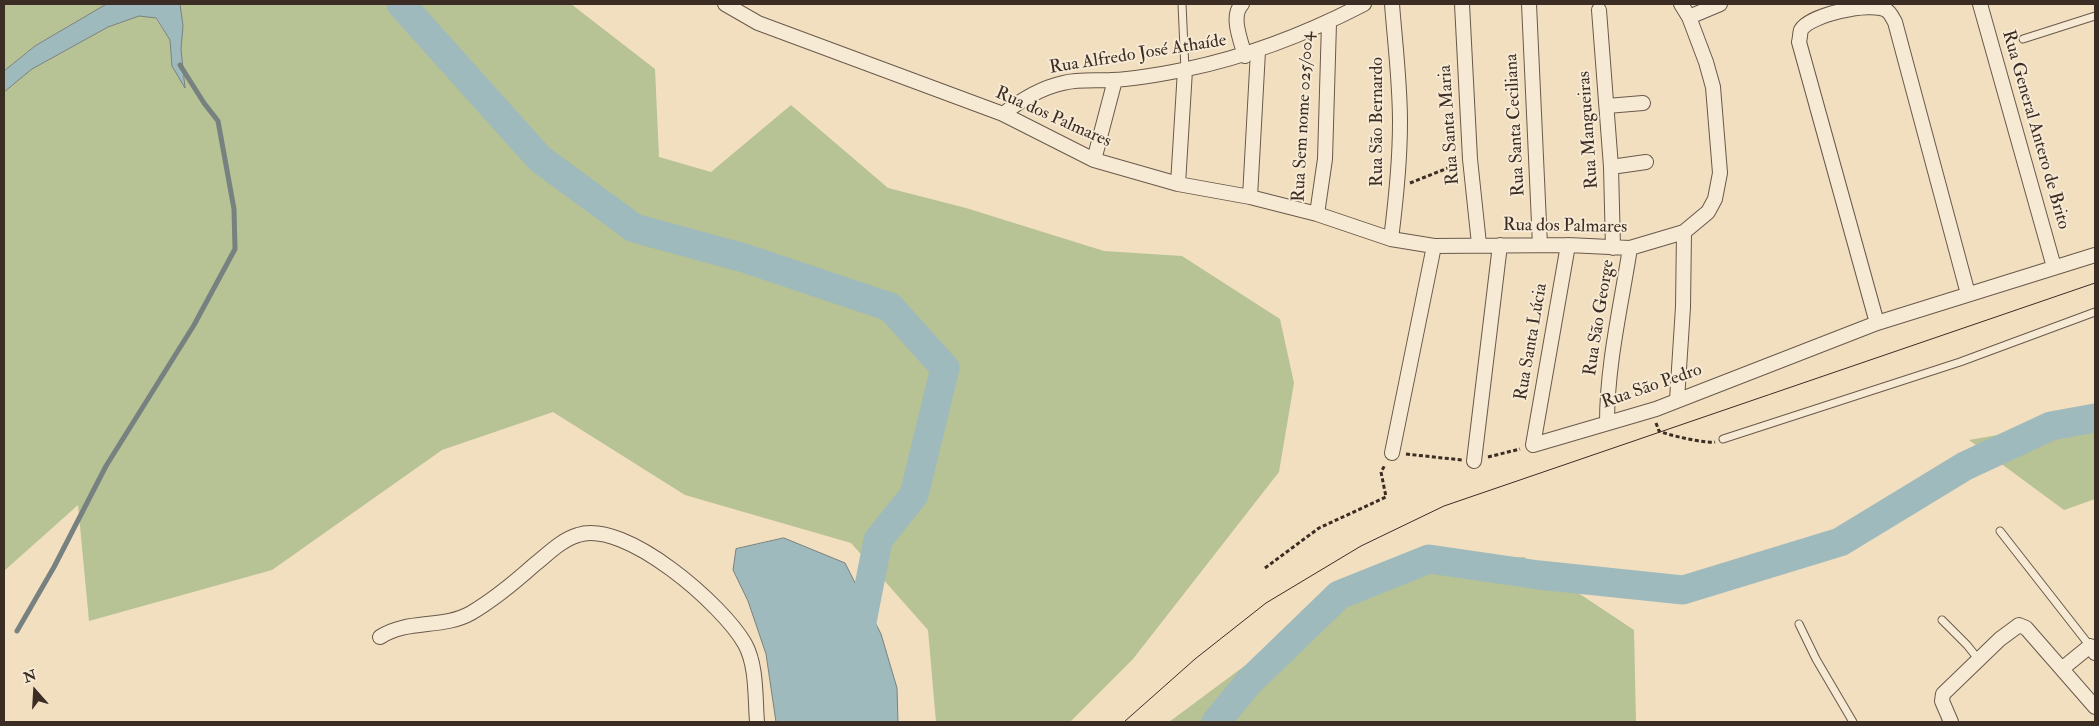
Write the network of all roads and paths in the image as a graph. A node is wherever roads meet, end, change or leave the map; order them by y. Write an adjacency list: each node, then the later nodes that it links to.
1 (726, 4): 24 (street, Rua dos Palmares)
2 (1182, 4): 20 (lane)
3 (1242, 4): 19 (street)
4 (1364, 4): 16 (street, Rua Alfredo José Athaíde)
5 (1392, 4): 30 (street, Rua São Bernardo)
6 (1462, 4): 25 (street, Rua Santa Maria)
7 (1529, 4): 37 (street, Rua Santa Ceciliana)
8 (1681, 4): 15 (street, Rua dos Palmares)
9 (1720, 4): 15 (street)
10 (1892, 4): 12 (street)
11 (1980, 4): 43 (street, Rua General Antero de Brito)
12 (1878, 7): 44 (street); 46 (street)
13 (1599, 10): 23 (street, Rua Mangueiras)
14 (2095, 16): 17 (lane)
15 (1689, 17): 33 (street, Rua dos Palmares)
16 (1329, 22): 18 (street, Rua Alfredo José Athaíde); 32 (street, Rua Sem nome 025/004)
17 (2023, 39)
18 (1258, 51): 19 (street, Rua Alfredo José Athaíde); 31 (street)
19 (1245, 56): 20 (street, Rua Alfredo José Athaíde)
20 (1186, 70): 21 (street, Rua Alfredo José Athaíde); 29 (street)
21 (1115, 80): 24 (street, Rua Alfredo José Athaíde); 26 (street)
22 (1643, 103): 23 (street)
23 (1607, 106): 28 (street, Rua Mangueiras)
24 (1003, 114): 26 (street, Rua dos Palmares)
25 (1470, 159): 30 (path); 35 (street, Rua Santa Maria)
26 (1094, 160): 29 (street, Rua dos Palmares)
27 (1646, 162): 28 (street)
28 (1611, 167): 40 (street, Rua Mangueiras)
29 (1178, 184): 31 (street, Rua dos Palmares)
30 (1398, 188): 34 (street, Rua São Bernardo)
31 (1250, 197): 32 (street, Rua dos Palmares)
32 (1317, 214): 34 (street, Rua dos Palmares)
33 (1684, 232): 41 (street, Rua dos Palmares); 47 (street)
34 (1391, 240): 39 (street, Rua dos Palmares)
35 (1478, 244): 36 (street, Rua dos Palmares); 39 (street, Rua dos Palmares)
36 (1500, 245): 37 (street, Rua dos Palmares); 53 (street)
37 (1540, 245): 38 (street, Rua dos Palmares)
38 (1568, 245): 40 (street, Rua dos Palmares); 51 (street, Rua Santa Lúcia)
39 (1434, 246): 52 (street)
40 (1613, 248): 41 (street, Rua dos Palmares)
41 (1630, 248): 49 (street, Rua São George)
42 (2095, 255): 43 (street, Rua São Pedro)
43 (2054, 267): 44 (street, Rua São Pedro)
44 (1968, 294): 46 (street, Rua São Pedro)
45 (2095, 312): 50 (lane)
46 (1877, 322): 47 (street, Rua São Pedro)
47 (1677, 400): 48 (street, Rua São Pedro)
48 (1656, 408): 49 (street, Rua São Pedro); 50 (path)
49 (1607, 423): 51 (street, Rua São Pedro)
50 (1722, 439)
51 (1533, 445): 53 (path)
52 (1392, 452): 53 (path); 55 (path)
53 (1474, 461)
54 (2000, 531): 59 (lane)
55 (1265, 568)
56 (1942, 620): 60 (lane)
57 (1799, 624): 64 (lane)
58 (380, 637): 63 (street)
59 (2092, 649): 61 (street)
60 (1979, 660): 61 (street); 65 (street)
61 (2063, 668): 62 (street)
62 (2094, 701)
63 (757, 722)
64 (1853, 722)
65 (1951, 722)

